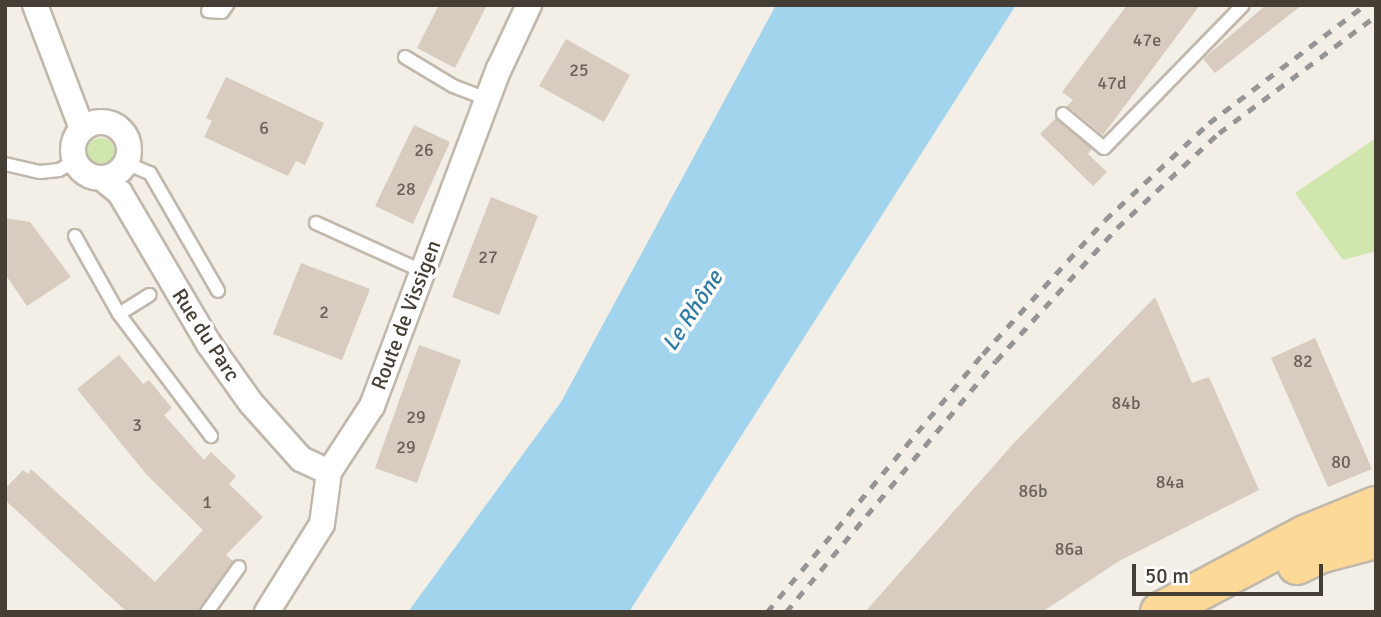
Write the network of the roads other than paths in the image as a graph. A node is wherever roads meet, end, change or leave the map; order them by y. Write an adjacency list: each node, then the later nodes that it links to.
1 (35, 5): 9 (street)
2 (227, 5): 5 (lane)
3 (529, 5): 7 (street, Route de Vissigen)
4 (1243, 5): 8 (lane)
5 (208, 10)
6 (405, 57): 7 (lane)
7 (487, 99): 16 (street, Route de Vissigen)
8 (1063, 114)
9 (82, 129): 10 (street); 11 (street)
10 (75, 161): 12 (lane); 13 (street, Rue du Parc)
11 (126, 163): 13 (street); 17 (lane)
12 (5, 164)
13 (103, 179): 21 (street, Rue du Parc)
14 (316, 223): 16 (lane)
15 (75, 236): 19 (lane)
16 (422, 271): 21 (street, Route de Vissigen)
17 (218, 290)
18 (150, 295): 19 (lane)
19 (119, 314): 20 (lane)
20 (211, 436)
21 (329, 472): 26 (street, Route de Vissigen)
22 (1376, 506): 27 (main road)
23 (1376, 540): 28 (main road)
24 (239, 567): 25 (lane)
25 (207, 612)
26 (267, 612)
27 (1160, 612)
28 (1213, 612)

